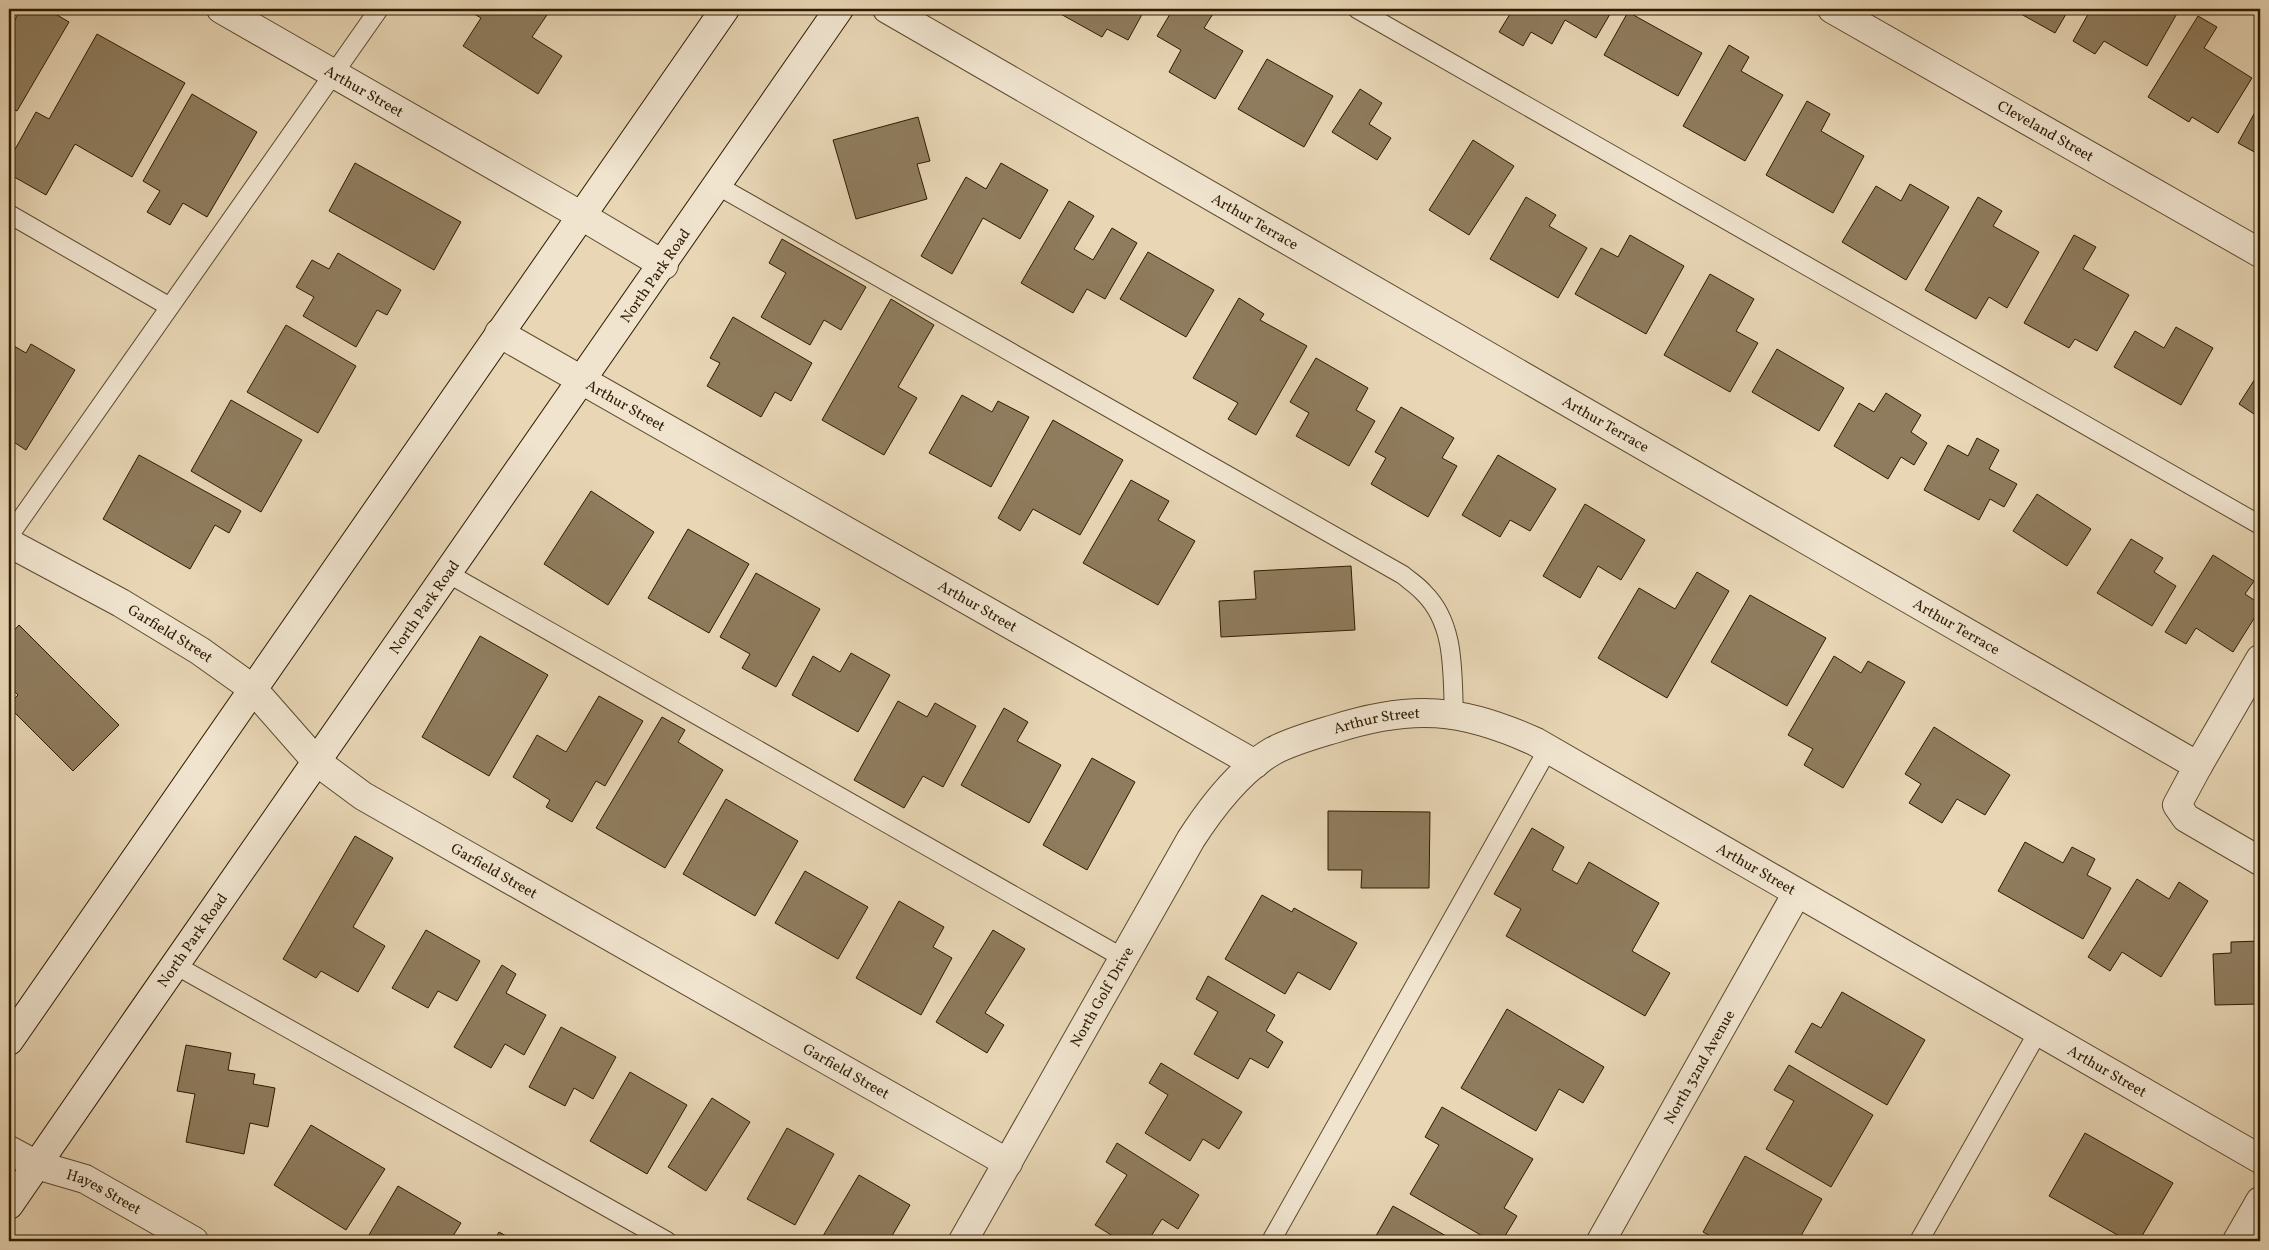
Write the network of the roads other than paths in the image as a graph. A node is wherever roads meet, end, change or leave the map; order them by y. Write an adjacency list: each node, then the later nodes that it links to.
1 (221, 9): 8 (street, Arthur Street)
2 (379, 9): 8 (lane)
3 (725, 9): 11 (street)
4 (839, 9): 9 (street, North Park Road)
5 (887, 9): 27 (street, Arthur Terrace)
6 (1357, 9): 17 (lane)
7 (1832, 9): 12 (street, Cleveland Street)
8 (334, 74): 11 (street, Arthur Street); 14 (lane)
9 (718, 186): 13 (street, North Park Road); 23 (lane)
10 (9, 214): 14 (lane)
11 (580, 214): 13 (street, Arthur Street); 15 (street)
12 (2260, 253)
13 (664, 264): 16 (street, North Park Road)
14 (170, 307): 18 (lane)
15 (499, 333): 16 (street, Arthur Street); 22 (street)
16 (584, 380): 20 (street, North Park Road); 26 (street, Arthur Street)
17 (2260, 525)
18 (9, 536)
19 (9, 543): 22 (street, Garfield Street)
20 (447, 573): 25 (street, North Park Road); 30 (lane)
21 (2260, 659): 27 (street)
22 (252, 688): 25 (street, Garfield Street); 33 (street)
23 (1454, 714): 24 (street, Arthur Street); 26 (street, Arthur Street)
24 (1548, 749): 29 (street, Arthur Street); 43 (lane)
25 (317, 762): 31 (street, North Park Road); 36 (street, Garfield Street)
26 (1255, 764): 30 (street, North Golf Drive)
27 (2198, 766): 28 (street)
28 (2260, 861)
29 (1796, 893): 32 (street, Arthur Street); 44 (street, North 32nd Avenue)
30 (1125, 959): 36 (street, North Golf Drive)
31 (176, 965): 37 (street, North Park Road); 41 (lane)
32 (2038, 1032): 35 (street, Arthur Street); 45 (lane)
33 (9, 1041)
34 (9, 1150): 37 (street, Hayes Street)
35 (2260, 1159)
36 (1008, 1163): 42 (street, North Golf Drive)
37 (37, 1165): 39 (street, North Park Road); 40 (street, Hayes Street)
38 (2260, 1201): 46 (street)
39 (9, 1205)
40 (194, 1241)
41 (667, 1241)
42 (963, 1241)
43 (1271, 1241)
44 (1601, 1241)
45 (1919, 1241)
46 (2237, 1241)

